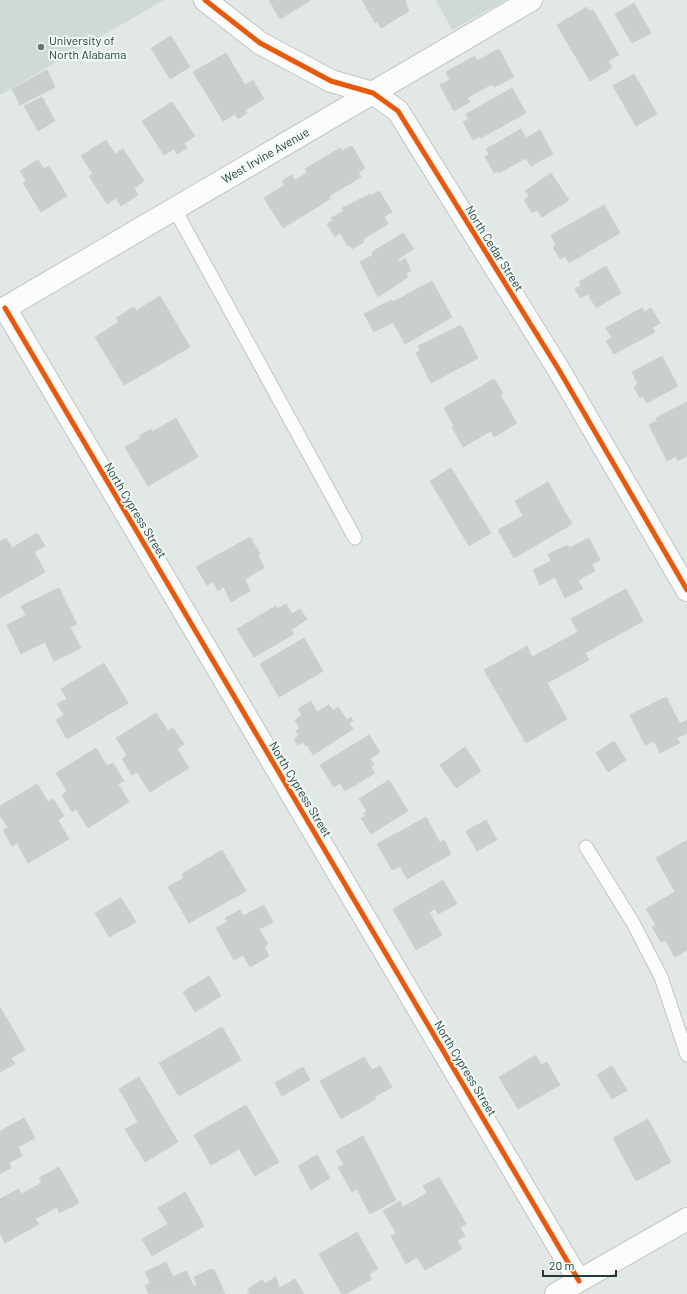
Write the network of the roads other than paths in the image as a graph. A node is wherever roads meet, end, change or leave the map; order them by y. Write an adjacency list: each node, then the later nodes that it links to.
1 (206, 0): 3 (street, North Cedar Street)
2 (531, 0): 3 (street, West Irvine Avenue)
3 (373, 93): 4 (street, West Irvine Avenue); 7 (street, North Cedar Street)
4 (174, 208): 5 (street, West Irvine Avenue); 6 (lane)
5 (3, 310): 11 (street, North Cypress Street)
6 (355, 538)
7 (687, 590)
8 (586, 847): 9 (lane)
9 (687, 1055)
10 (687, 1219): 11 (street)
11 (580, 1281): 12 (street)
12 (556, 1294)

